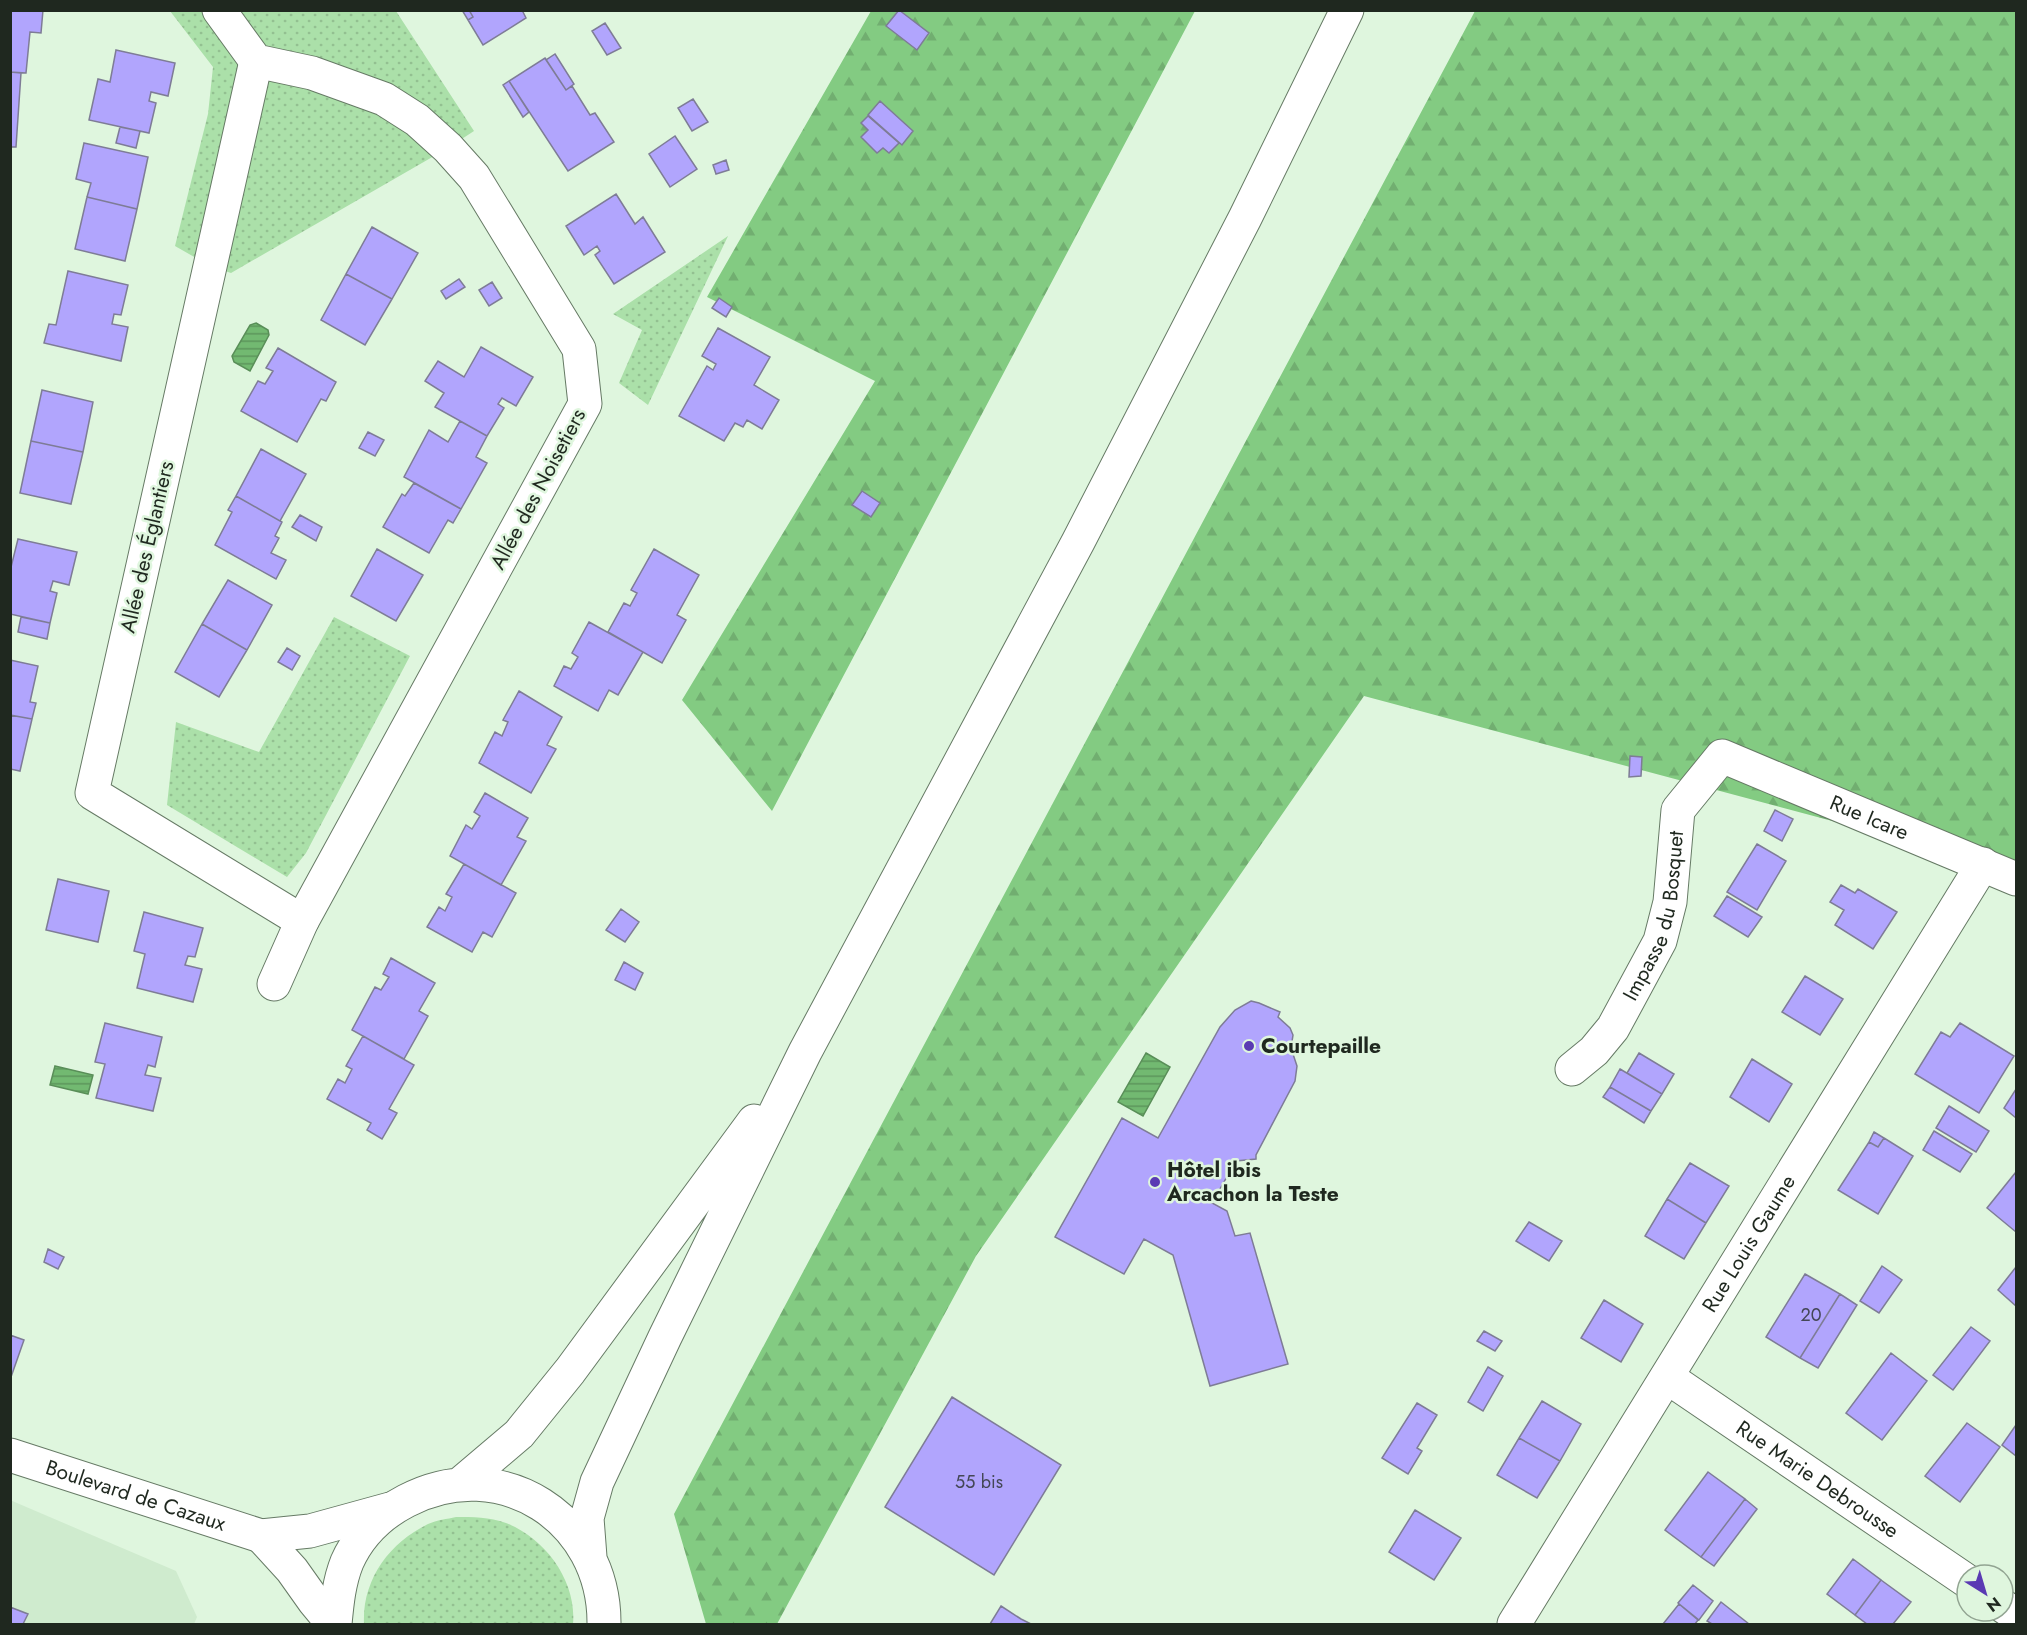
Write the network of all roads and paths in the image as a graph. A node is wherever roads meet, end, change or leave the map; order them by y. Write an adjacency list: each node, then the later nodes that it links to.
1 (219, 10): 3 (street)
2 (1347, 10): 9 (street)
3 (256, 61): 7 (street, Allée des Églantiers); 7 (street, Allée des Noisetiers)
4 (1722, 756): 5 (street, Rue Icare); 10 (street, Impasse du Bosquet)
5 (1983, 864): 6 (street, Rue Icare); 11 (street, Rue Louis Gaume)
6 (2016, 879)
7 (302, 921): 8 (street, Allée des Noisetiers)
8 (274, 984)
9 (805, 1052): 13 (street); 16 (street)
10 (1572, 1068)
11 (1667, 1377): 17 (street, Rue Marie Debrousse); 20 (street, Rue Louis Gaume)
12 (10, 1455): 15 (street, Boulevard de Cazaux)
13 (460, 1484): 14 (street); 16 (street)
14 (390, 1509): 15 (street, Boulevard de Cazaux); 18 (street)
15 (261, 1536): 18 (street, Boulevard de Cazaux)
16 (590, 1557): 19 (street)
17 (1955, 1573)
18 (334, 1624)
19 (605, 1624)
20 (1514, 1624)

